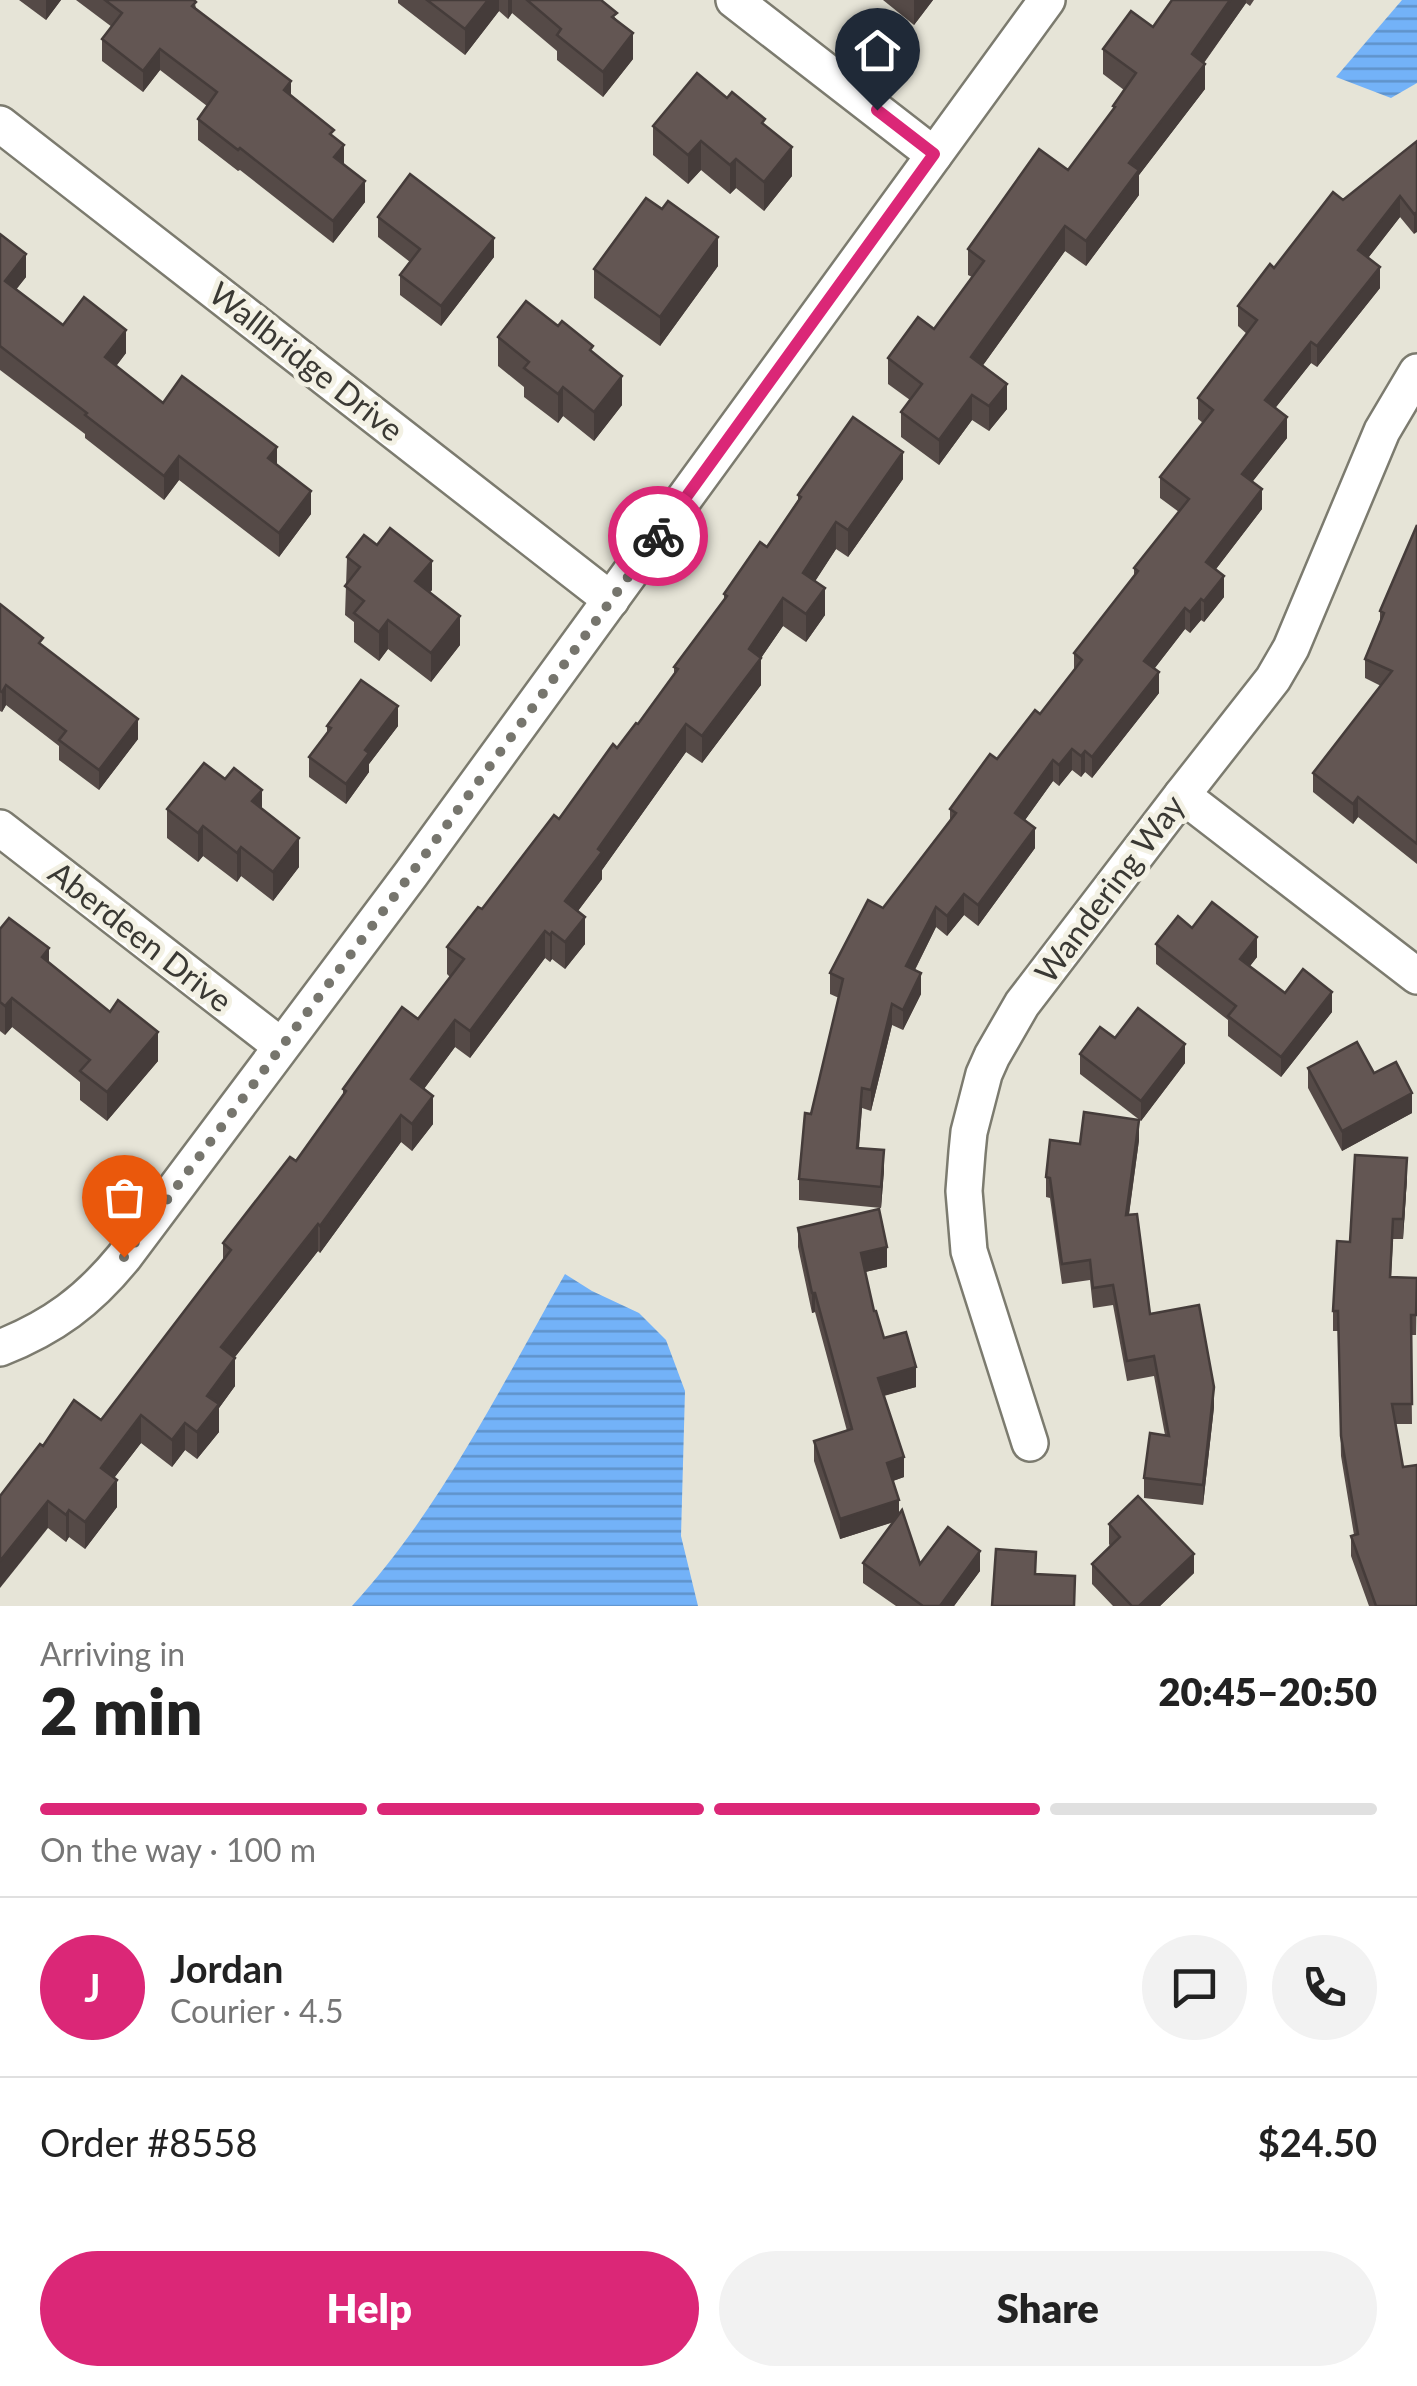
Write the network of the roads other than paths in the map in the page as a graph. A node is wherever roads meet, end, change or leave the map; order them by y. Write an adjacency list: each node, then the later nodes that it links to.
1 (734, 0): 4 (street)
2 (1047, 0): 4 (street)
3 (0, 124): 6 (street, Wallbridge Drive)
4 (934, 154): 6 (street)
5 (1417, 372): 7 (street, Wandering Way)
6 (612, 600): 10 (street)
7 (1182, 795): 9 (street); 12 (street, Wandering Way)
8 (0, 828): 10 (street, Aberdeen Drive)
9 (1417, 976)
10 (281, 1046): 11 (street)
11 (0, 1348)
12 (1030, 1443)

